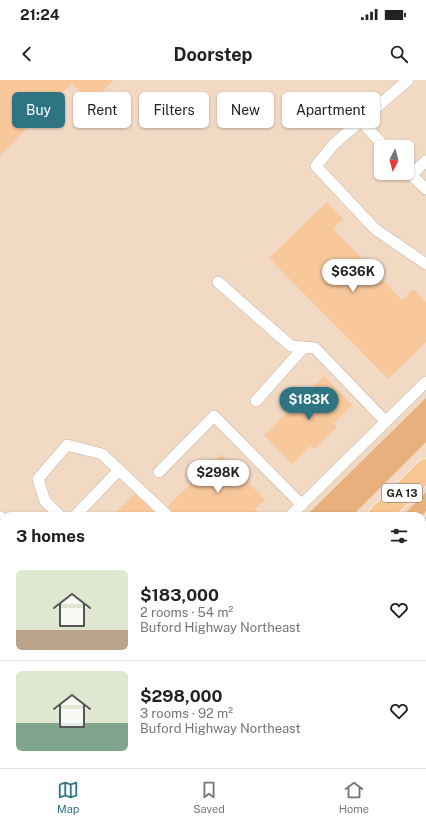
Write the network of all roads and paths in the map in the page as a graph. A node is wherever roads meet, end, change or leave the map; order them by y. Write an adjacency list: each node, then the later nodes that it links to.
1 (408, 80): 2 (lane)
2 (380, 104)
3 (353, 128): 10 (lane)
4 (367, 128): 5 (lane)
5 (379, 140)
6 (426, 161): 7 (lane)
7 (414, 169)
8 (414, 178): 9 (lane)
9 (426, 189)
10 (426, 264)
11 (218, 282): 12 (lane)
12 (304, 347): 14 (lane); 15 (lane)
13 (426, 382): 15 (lane)
14 (256, 401)
15 (386, 422): 19 (lane)
16 (119, 470): 20 (lane); 21 (lane); 22 (lane)
17 (426, 470): 24 (main road, GA 13)
18 (159, 472): 19 (lane)
19 (302, 505): 23 (lane)
20 (56, 512)
21 (79, 512)
22 (164, 512)
23 (294, 512)
24 (383, 512)

